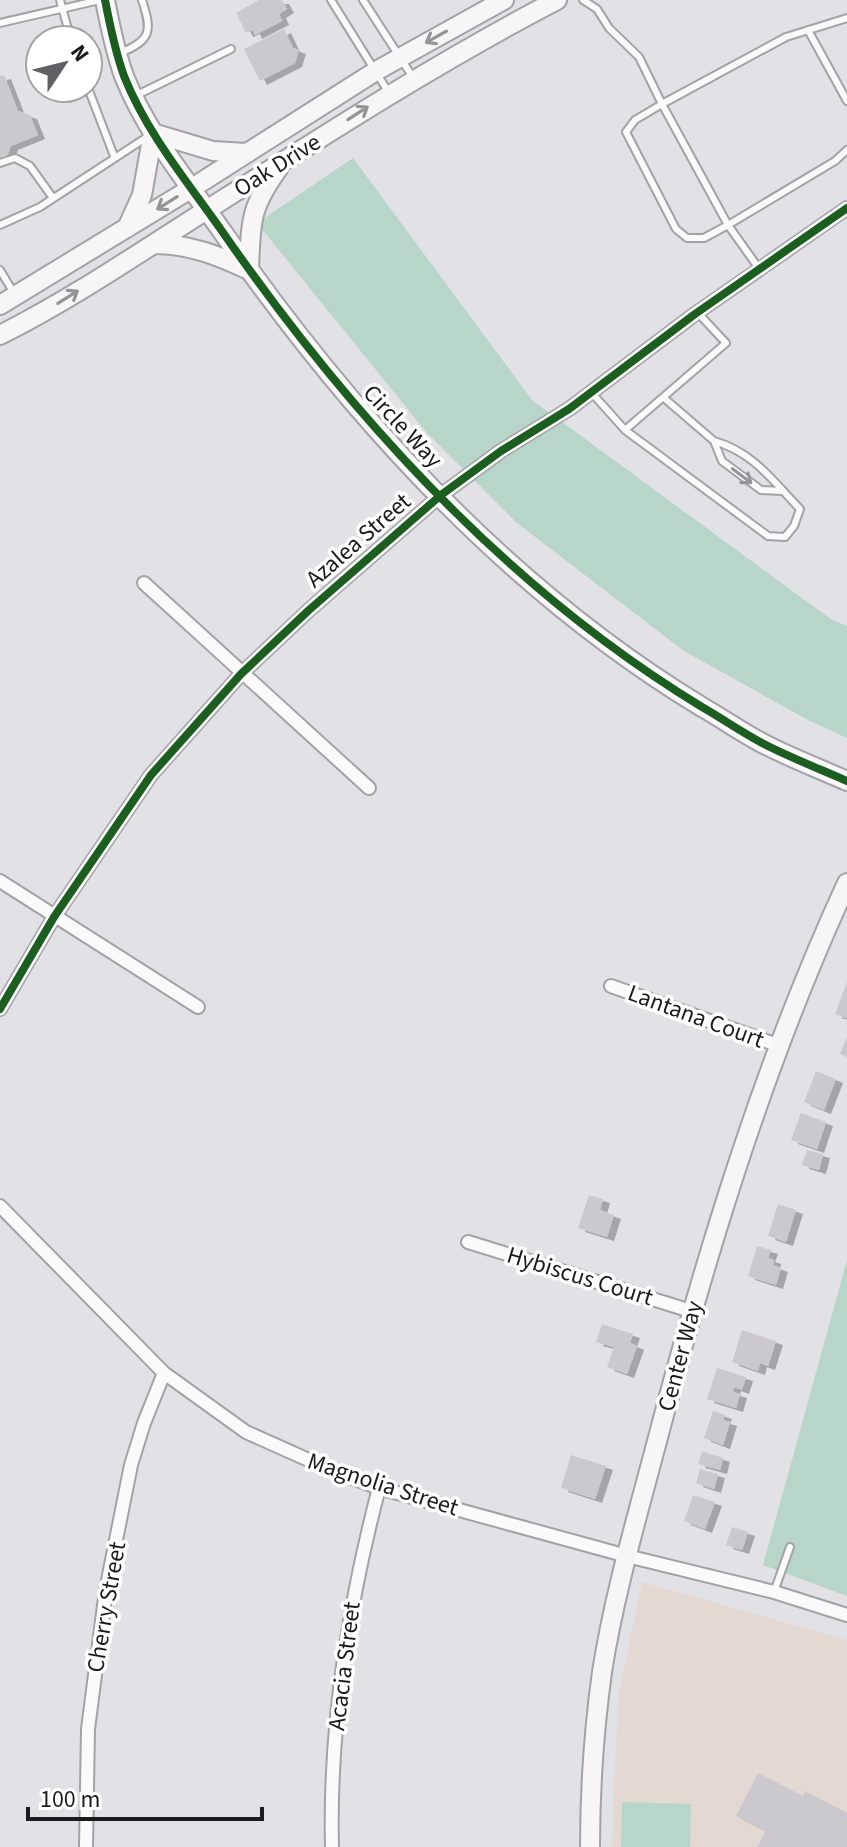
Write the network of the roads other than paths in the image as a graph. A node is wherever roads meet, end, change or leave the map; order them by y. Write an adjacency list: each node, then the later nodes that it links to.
1 (102, 0): 9 (lane); 16 (street, Circle Way)
2 (144, 0): 16 (lane)
3 (331, 0): 18 (lane)
4 (363, 0): 17 (lane)
5 (504, 0): 17 (street, Oak Drive, one-way to 17)
6 (557, 0): 19 (street, Oak Drive)
7 (583, 0): 10 (lane)
8 (599, 0): 10 (lane)
9 (61, 4): 12 (lane); 13 (lane)
10 (597, 9): 24 (lane)
11 (847, 18): 14 (lane)
12 (0, 23)
13 (67, 24)
14 (808, 30): 22 (lane); 24 (lane)
15 (231, 49): 21 (lane)
16 (117, 54): 21 (street, Circle Way)
17 (400, 57): 18 (street, Oak Drive); 19 (lane)
18 (376, 71): 20 (lane); 27 (street, Oak Drive)
19 (414, 79): 20 (street, Oak Drive)
20 (389, 93): 29 (street, Oak Drive, one-way to 20)
21 (133, 96): 25 (street, Circle Way)
22 (847, 101)
23 (94, 104): 28 (lane)
24 (662, 104): 36 (lane); 36 (lane)
25 (153, 133): 27 (street); 28 (lane); 31 (street, Circle Way); 37 (street)
26 (847, 150): 36 (lane)
27 (246, 153): 31 (street, Oak Drive)
28 (114, 156): 32 (lane)
29 (283, 162): 34 (street, Oak Drive); 40 (street)
30 (0, 163): 32 (lane)
31 (192, 188): 34 (street, Circle Way); 37 (street, Oak Drive, one-way to 37)
32 (53, 198): 35 (lane)
33 (847, 208): 41 (street, Azalea Street)
34 (207, 210): 38 (street, Oak Drive); 40 (street, Circle Way)
35 (0, 225)
36 (728, 225): 41 (lane)
37 (127, 228): 42 (street, Oak Drive)
38 (154, 244): 40 (street); 44 (street, Oak Drive, one-way to 38)
39 (0, 270): 42 (lane)
40 (249, 270): 51 (street, Circle Way)
41 (760, 270): 43 (street, Azalea Street)
42 (8, 301): 44 (street)
43 (698, 313): 46 (street, Azalea Street); 47 (lane)
44 (28, 321): 45 (street, Oak Drive)
45 (0, 335)
46 (591, 392): 48 (lane); 51 (street, Azalea Street)
47 (664, 398): 48 (lane); 49 (lane)
48 (625, 430): 50 (lane)
49 (714, 441): 50 (lane); 50 (lane, one-way to 50)
50 (783, 491)
51 (441, 495): 53 (street, Azalea Street); 54 (street, Circle Way)
52 (144, 583): 53 (street)
53 (241, 674): 55 (street); 58 (street, Azalea Street)
54 (847, 781)
55 (369, 788)
56 (0, 881): 58 (street)
57 (847, 883): 62 (street, Center Way)
58 (54, 917): 60 (street); 61 (street, Azalea Street)
59 (611, 986): 62 (street, Lantana Court)
60 (198, 1007)
61 (0, 1009)
62 (780, 1046): 65 (street, Center Way)
63 (0, 1206): 66 (street, Magnolia Street)
64 (468, 1242): 65 (street, Hybiscus Court)
65 (691, 1311): 69 (street, Center Way)
66 (164, 1373): 67 (street, Magnolia Street); 72 (street, Cherry Street)
67 (379, 1488): 69 (street, Magnolia Street); 73 (street, Acacia Street)
68 (790, 1547): 70 (lane)
69 (627, 1556): 70 (street, Magnolia Street); 74 (street, Center Way)
70 (774, 1592): 71 (street, Magnolia Street)
71 (847, 1615)
72 (86, 1847)
73 (332, 1847)
74 (590, 1847)

